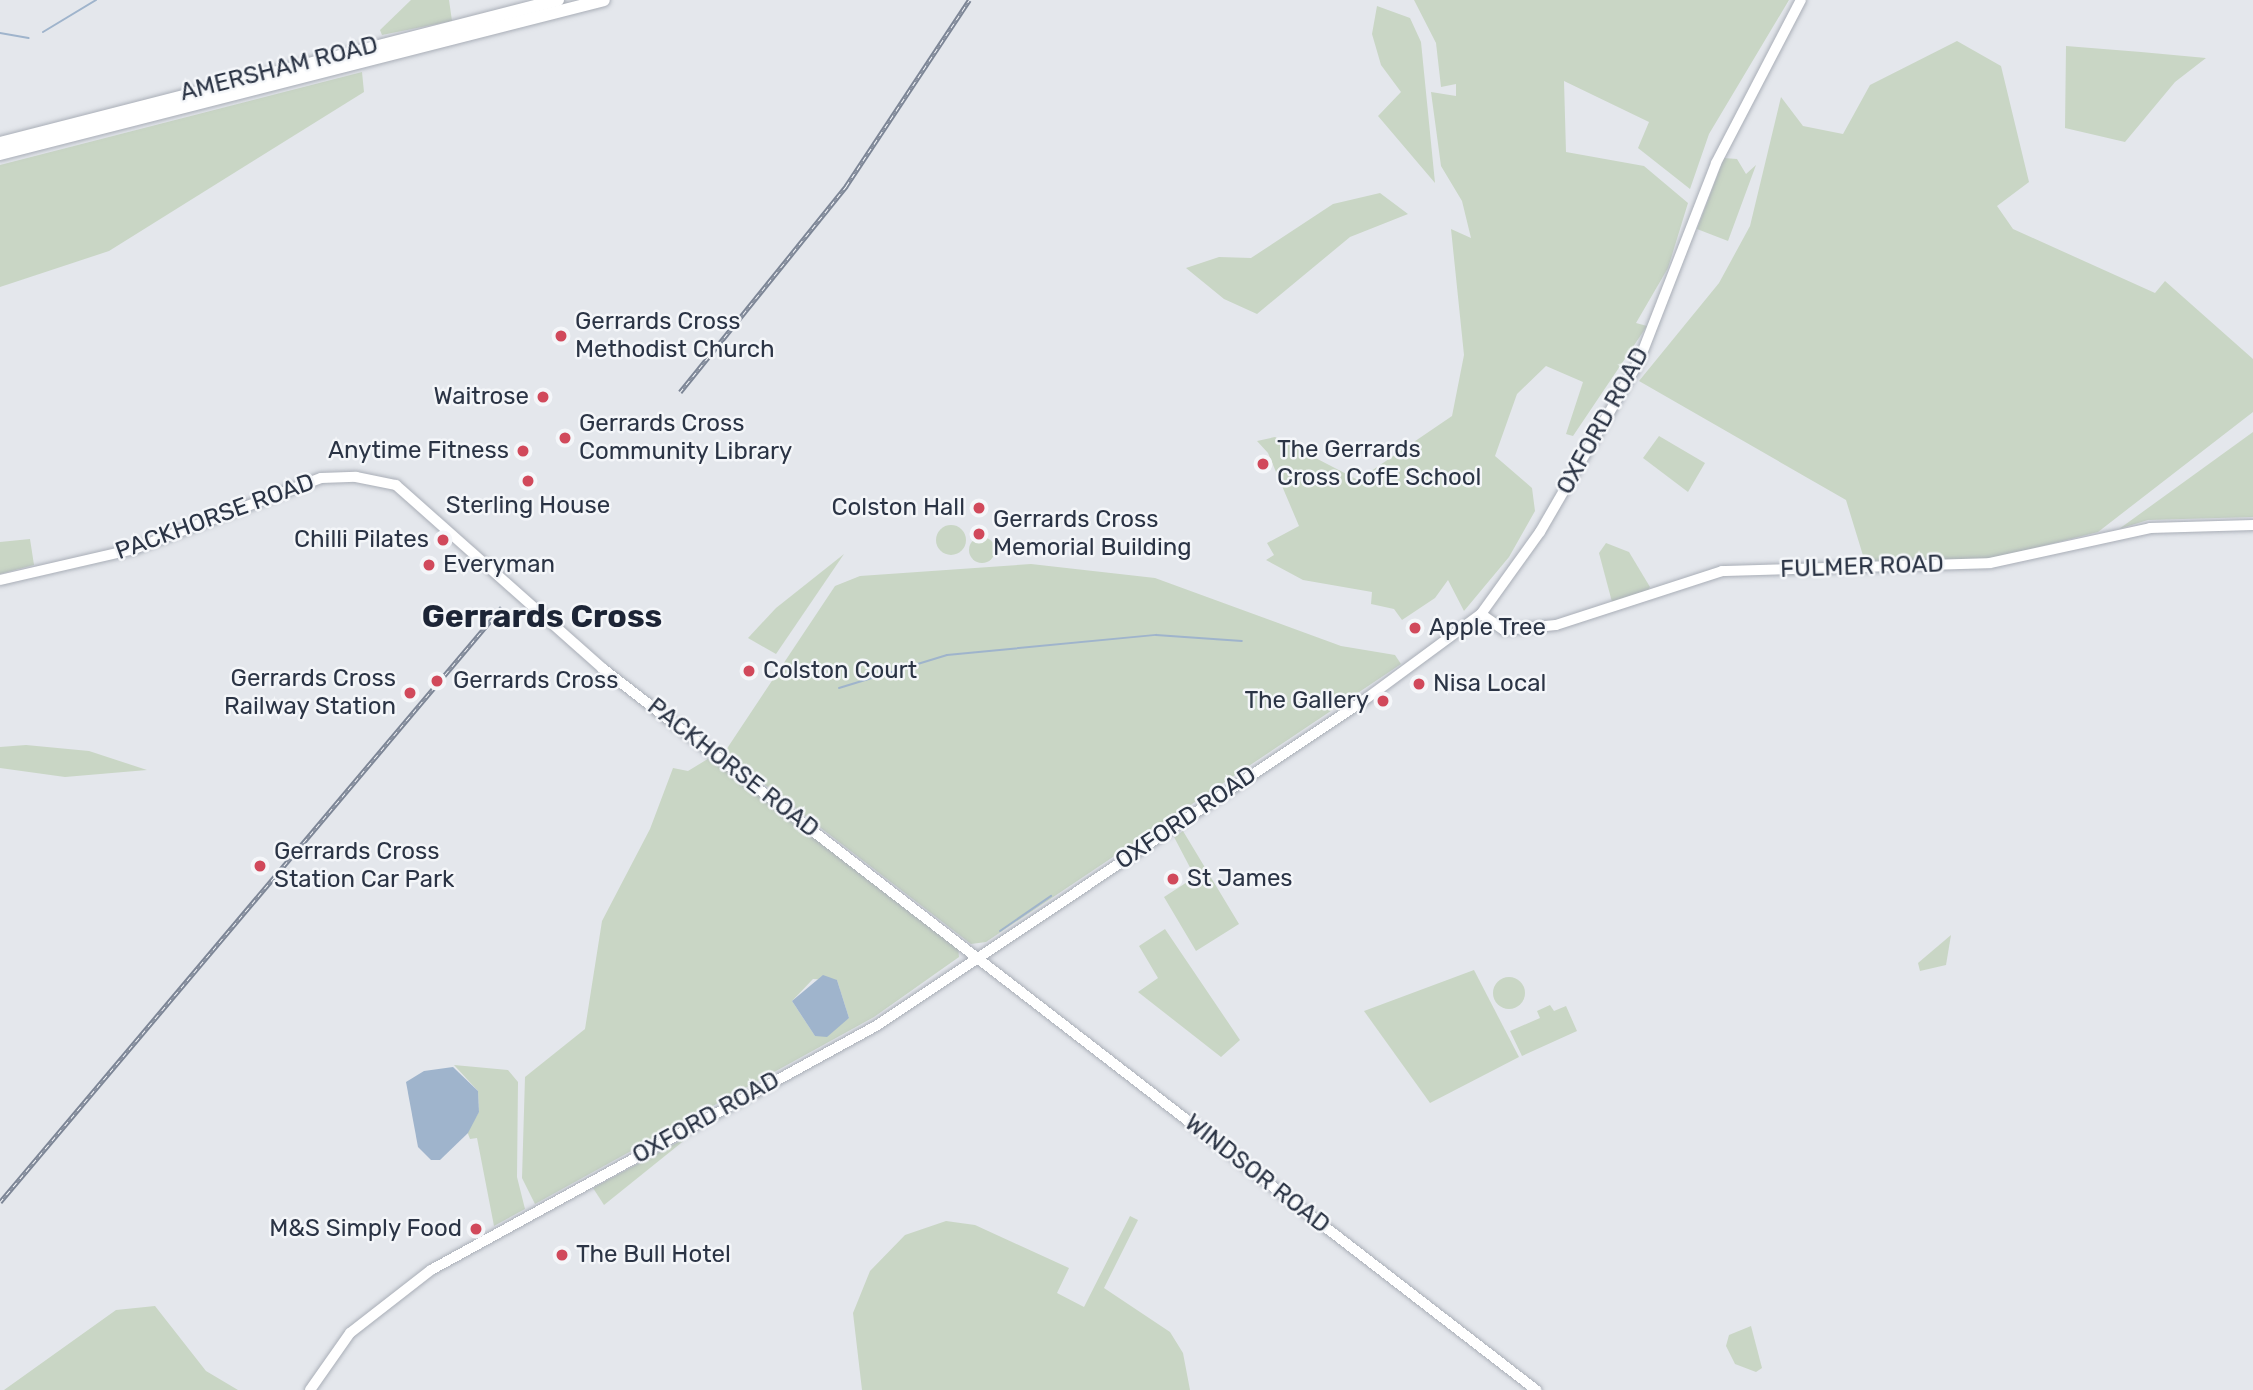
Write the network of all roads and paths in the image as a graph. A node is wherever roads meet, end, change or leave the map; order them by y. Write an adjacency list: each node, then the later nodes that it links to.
1 (558, 0): 4 (highway, AMERSHAM ROAD)
2 (604, 0): 5 (highway)
3 (1801, 0): 8 (main road, OXFORD ROAD)
4 (0, 143)
5 (0, 154)
6 (2253, 525): 8 (main road, FULMER ROAD)
7 (0, 580): 9 (main road, PACKHORSE ROAD)
8 (1481, 614): 9 (main road, OXFORD ROAD)
9 (977, 957): 10 (main road, OXFORD ROAD); 11 (main road, WINDSOR ROAD)
10 (310, 1390)
11 (1536, 1390)

